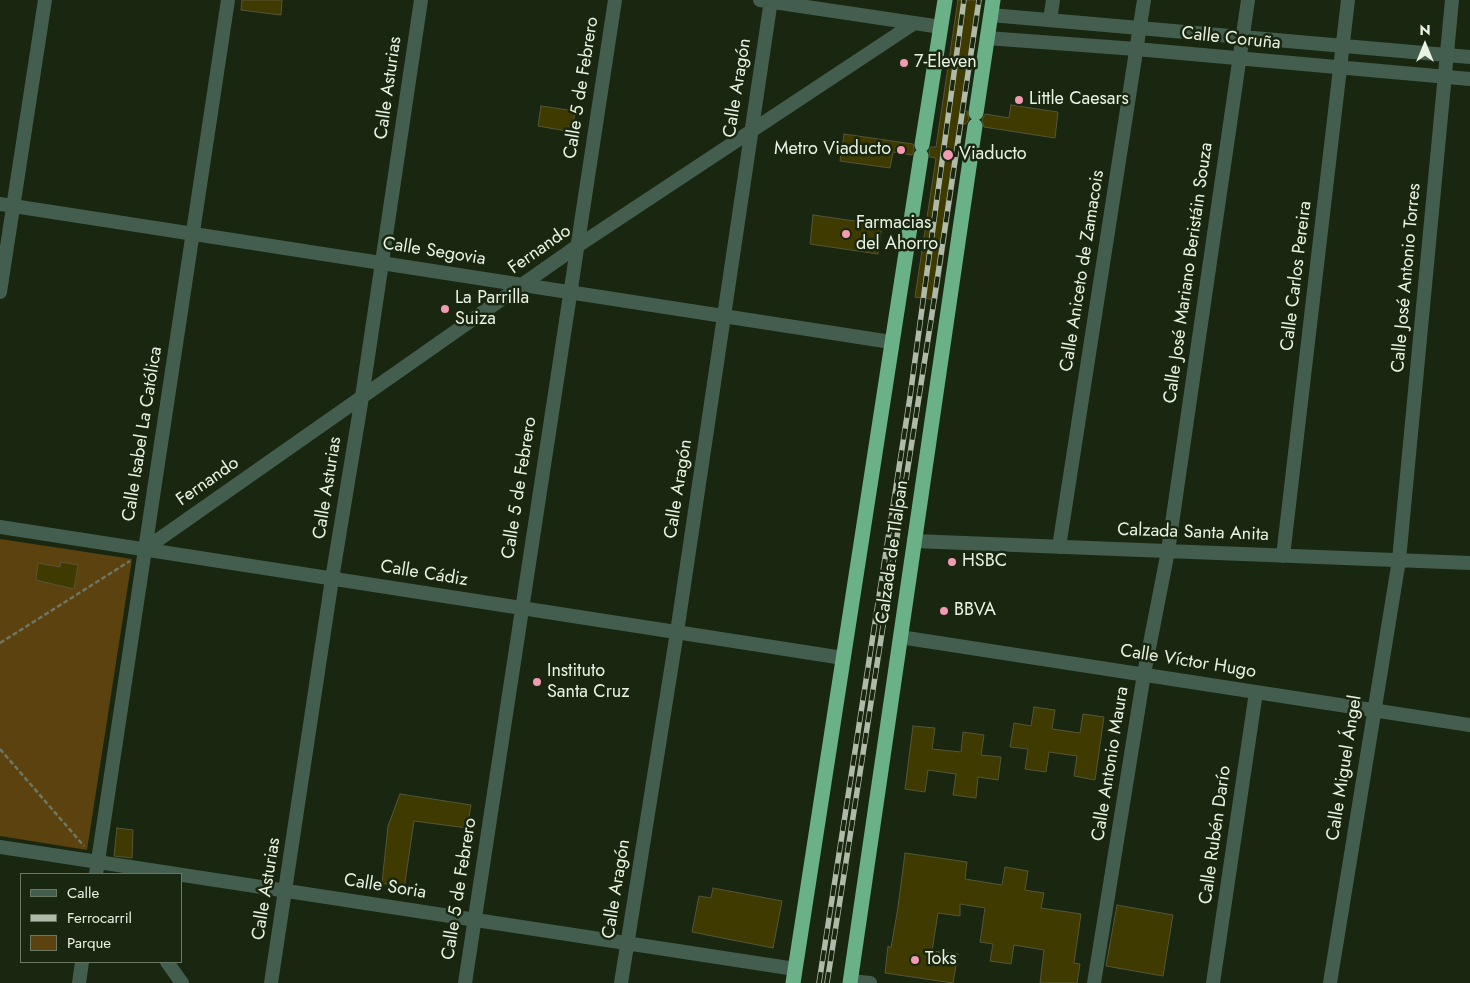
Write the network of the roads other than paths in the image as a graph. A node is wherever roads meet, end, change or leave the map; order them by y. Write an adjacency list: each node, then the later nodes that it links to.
1 (45, 0): 29 (street)
2 (228, 0): 30 (street, Calle Isabel La Católica)
3 (422, 0): 32 (street, Calle Asturias)
4 (615, 0): 31 (street, Calle 5 de Febrero)
5 (945, 0): 15 (highway, Calzada de Tlalpan)
6 (1053, 0): 13 (street)
7 (1144, 0): 16 (street, Calle Aniceto de Zamacois)
8 (1248, 0): 17 (street, Calle José Mariano Beristáin Souza)
9 (1348, 0): 19 (street, Calle Carlos Pereira)
10 (1452, 0): 21 (street, Calle José Antonio Torres)
11 (767, 1): 14 (street); 27 (street, Calle Aragón)
12 (992, 8): 13 (street, Calle Coruña); 18 (highway, Calzada de Tlalpan)
13 (1050, 20): 16 (street, Calle Coruña)
14 (912, 24): 15 (street); 27 (street, Fernando)
15 (941, 27): 37 (highway, Calzada de Tlalpan)
16 (1139, 28): 17 (street, Calle Coruña); 20 (street, Calle Aniceto de Zamacois)
17 (1243, 37): 19 (street, Calle Coruña); 23 (street, Calle José Mariano Beristáin Souza)
18 (987, 38): 20 (street, Calle Coruña); 40 (highway, Calzada de Tlalpan)
19 (1343, 46): 21 (street, Calle Coruña); 24 (street, Calle Carlos Pereira)
20 (1136, 49): 23 (street, Calle Coruña); 41 (street, Calle Aniceto de Zamacois)
21 (1447, 55): 22 (street, Calle Coruña); 25 (street, Calle José Antonio Torres)
22 (1470, 57)
23 (1240, 59): 24 (street, Calle Coruña); 43 (street, Calle José Mariano Beristáin Souza)
24 (1340, 68): 25 (street, Calle Coruña); 44 (street, Calle Carlos Pereira)
25 (1444, 77): 26 (street, Calle Coruña); 45 (street, Calle José Antonio Torres)
26 (1470, 79)
27 (751, 129): 31 (street, Fernando); 36 (street, Calle Aragón)
28 (0, 204): 29 (street, Calle Segovia)
29 (14, 206): 30 (street, Calle Segovia); 34 (street)
30 (192, 234): 32 (street, Calle Segovia); 42 (street, Calle Isabel La Católica)
31 (576, 247): 33 (street, Fernando); 35 (street, Calle 5 de Febrero)
32 (382, 264): 33 (street, Calle Segovia); 38 (street, Calle Asturias)
33 (522, 285): 35 (street, Calle Segovia); 38 (street, Fernando)
34 (0, 292)
35 (569, 292): 36 (street, Calle Segovia); 48 (street, Calle 5 de Febrero)
36 (724, 316): 37 (street, Calle Segovia); 49 (street, Calle Aragón)
37 (891, 342): 51 (highway, Calzada de Tlalpan)
38 (362, 397): 42 (street, Fernando); 47 (street, Calle Asturias)
39 (0, 527): 42 (street, Calle Cádiz)
40 (914, 541): 41 (street, Calzada Santa Anita); 50 (highway, Calzada de Tlalpan)
41 (1059, 547): 43 (street, Calzada Santa Anita)
42 (145, 550): 47 (street, Calle Cádiz); 57 (street, Calle Isabel La Católica)
43 (1168, 551): 44 (street, Calzada Santa Anita); 52 (street, Calle Antonio Maura)
44 (1283, 556): 45 (street, Calzada Santa Anita)
45 (1399, 560): 46 (street, Calzada Santa Anita); 54 (street, Calle Miguel Ángel)
46 (1470, 563)
47 (332, 578): 48 (street, Calle Cádiz); 60 (street, Calle Asturias)
48 (520, 608): 49 (street, Calle Cádiz); 61 (street, Calle 5 de Febrero)
49 (677, 632): 51 (street, Calle Cádiz); 62 (street, Calle Aragón)
50 (900, 637): 52 (street, Calle Víctor Hugo); 66 (highway, Calzada de Tlalpan)
51 (843, 658): 65 (highway, Calzada de Tlalpan)
52 (1144, 674): 53 (street, Calle Víctor Hugo); 73 (street, Calle Antonio Maura)
53 (1256, 692): 54 (street, Calle Víctor Hugo); 74 (street, Calle Rubén Darío)
54 (1373, 711): 55 (street, Calle Víctor Hugo); 75 (street, Calle Miguel Ángel)
55 (1470, 725)
56 (0, 846): 57 (street, Calle Soria)
57 (97, 868): 58 (street, Calle Soria)
58 (140, 873)
59 (182, 878): 60 (street, Calle Soria)
60 (286, 890): 61 (street, Calle Soria); 69 (street, Calle Asturias)
61 (475, 919): 62 (street, Calle Soria); 70 (street, Calle 5 de Febrero)
62 (628, 943): 65 (street, Calle Soria); 71 (street, Calle Aragón)
63 (82, 963): 67 (street)
64 (168, 963): 68 (street)
65 (794, 976)
66 (850, 982): 72 (street)
67 (79, 983)
68 (182, 983)
69 (271, 983)
70 (465, 983)
71 (621, 983)
72 (870, 983)
73 (1094, 983)
74 (1213, 983)
75 (1330, 983)

